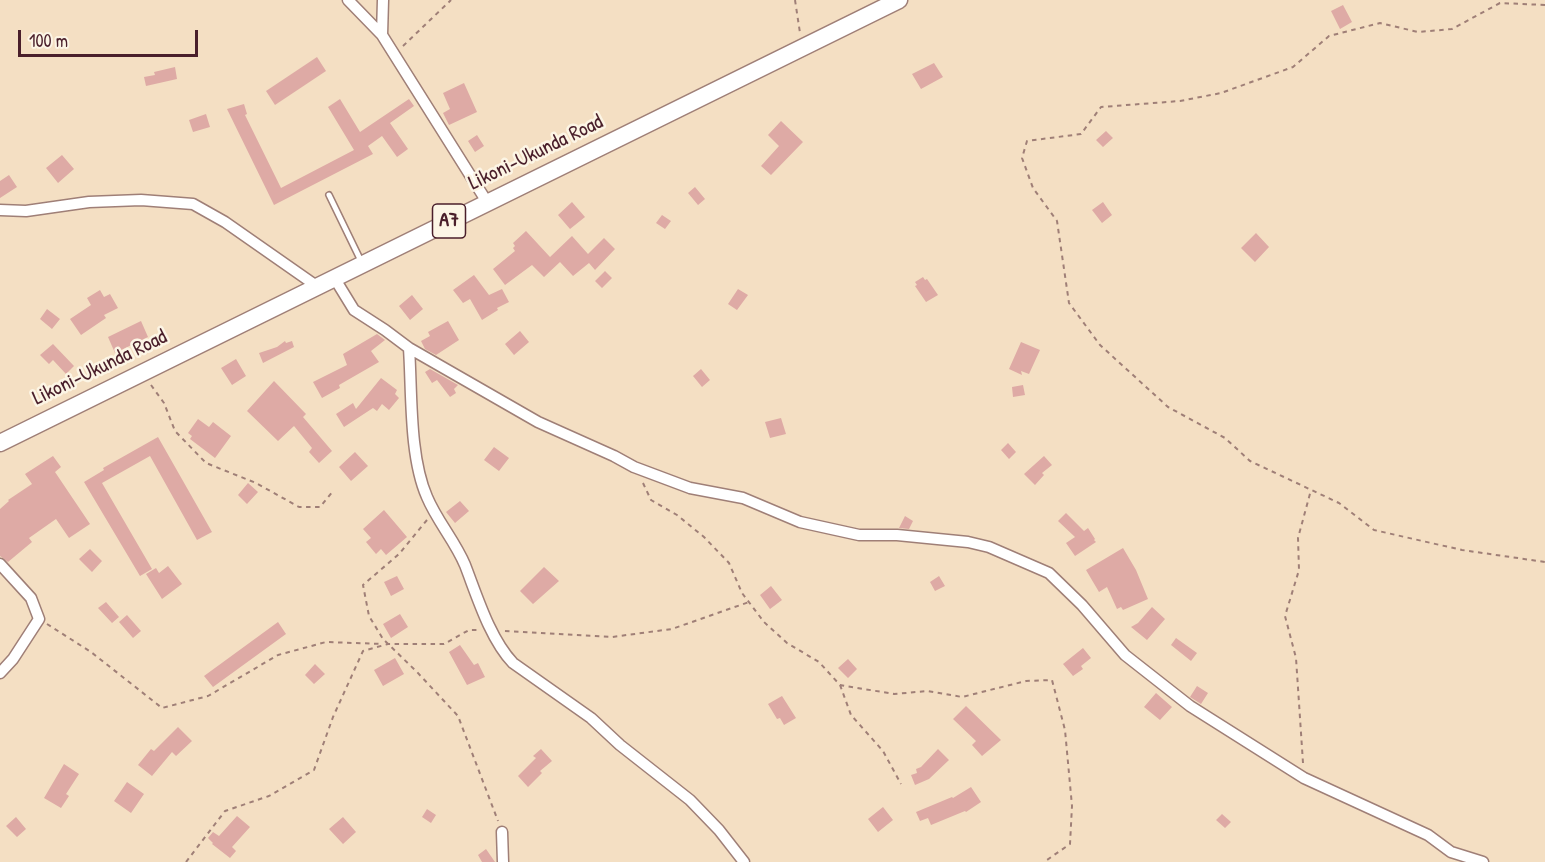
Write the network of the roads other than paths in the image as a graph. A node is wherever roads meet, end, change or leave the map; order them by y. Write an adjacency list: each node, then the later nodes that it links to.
1 (348, 0): 4 (street)
2 (383, 0): 4 (street)
3 (899, 0): 6 (highway, Likoni-Ukunda Road / A7)
4 (382, 35): 6 (street)
5 (329, 195): 8 (lane)
6 (487, 202): 8 (highway, Likoni-Ukunda Road / A7)
7 (0, 210): 10 (street)
8 (363, 265): 9 (highway, Likoni-Ukunda Road / A7)
9 (335, 279): 10 (highway, Likoni-Ukunda Road / A7); 11 (street)
10 (318, 287): 12 (highway, Likoni-Ukunda Road / A7)
11 (409, 348): 17 (street); 18 (street)
12 (2, 442)
13 (0, 564): 14 (street)
14 (0, 673)
15 (502, 832): 16 (street)
16 (503, 862)
17 (744, 862)
18 (1483, 862)

